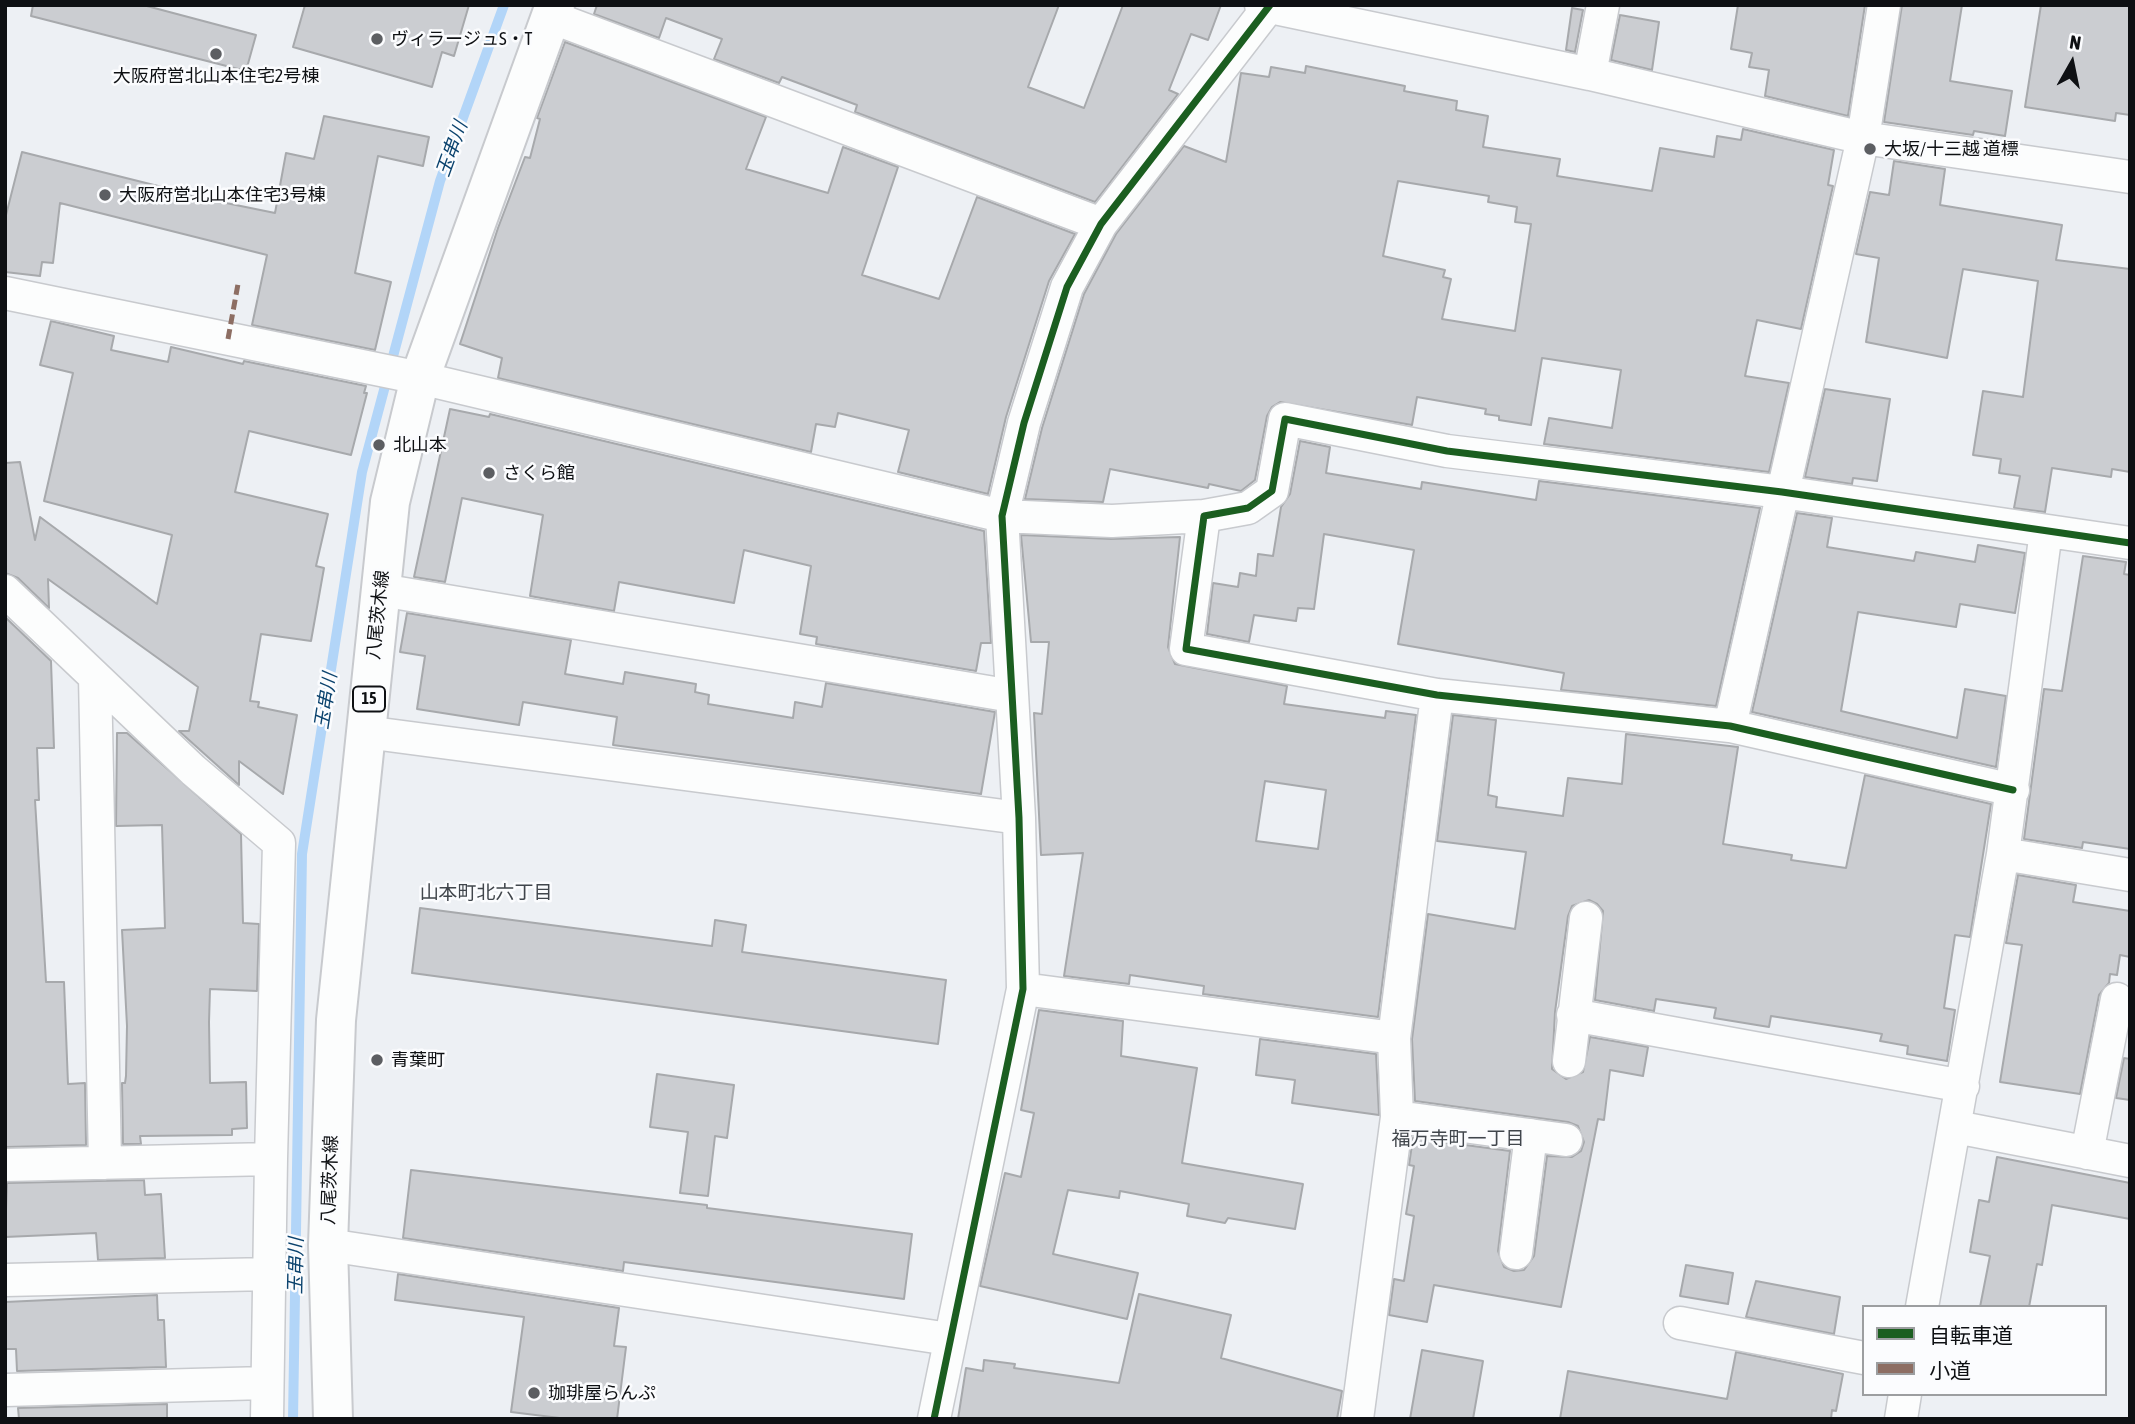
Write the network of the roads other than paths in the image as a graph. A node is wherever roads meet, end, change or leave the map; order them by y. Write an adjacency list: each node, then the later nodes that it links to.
1 (1603, 5): 5 (street)
2 (1884, 5): 6 (street)
3 (1266, 6): 5 (street); 8 (street)
4 (553, 11): 8 (street); 10 (main road, 八尾茨木線 / 15)
5 (1590, 74): 6 (street)
6 (1863, 138): 7 (street); 11 (street)
7 (2130, 177)
8 (1101, 224): 12 (street)
9 (5, 293): 10 (street)
10 (418, 378): 12 (street); 16 (main road, 八尾茨木線 / 15)
11 (1782, 492): 13 (street); 14 (street); 21 (street)
12 (1002, 516): 13 (street); 20 (street)
13 (1204, 516): 19 (street)
14 (2046, 531): 15 (street); 23 (street)
15 (2130, 543)
16 (381, 590): 20 (street); 22 (main road, 八尾茨木線 / 15)
17 (5, 591): 18 (street)
18 (95, 677): 39 (street); 41 (street)
19 (1437, 695): 21 (street); 31 (street)
20 (1012, 696): 24 (street)
21 (1730, 726): 23 (street)
22 (365, 732): 24 (street); 43 (main road, 八尾茨木線 / 15)
23 (2013, 789): 25 (street)
24 (1019, 818): 28 (street)
25 (2003, 854): 26 (street); 33 (street)
26 (2130, 875)
27 (1586, 918): 30 (street)
28 (1023, 989): 31 (street); 49 (street)
29 (2117, 999): 38 (street)
30 (1573, 1015): 32 (street); 33 (street)
31 (1394, 1038): 34 (street)
32 (1569, 1061)
33 (1964, 1086): 35 (street)
34 (1397, 1117): 36 (street); 57 (street)
35 (1956, 1127): 38 (street); 47 (street)
36 (1531, 1135): 37 (street); 44 (street)
37 (1566, 1140)
38 (2087, 1153): 40 (street)
39 (271, 1159): 41 (street); 45 (street)
40 (2130, 1161)
41 (105, 1163): 42 (street)
42 (5, 1165)
43 (328, 1245): 49 (street); 55 (main road, 八尾茨木線 / 15)
44 (1516, 1253)
45 (269, 1274): 46 (street); 51 (street)
46 (5, 1280)
47 (1922, 1305)
48 (1680, 1323): 50 (street)
49 (949, 1339): 56 (street)
50 (1862, 1358)
51 (265, 1383): 52 (street); 54 (street)
52 (5, 1390)
53 (1905, 1396): 58 (street)
54 (267, 1419)
55 (333, 1419)
56 (934, 1419)
57 (1357, 1419)
58 (1901, 1419)

